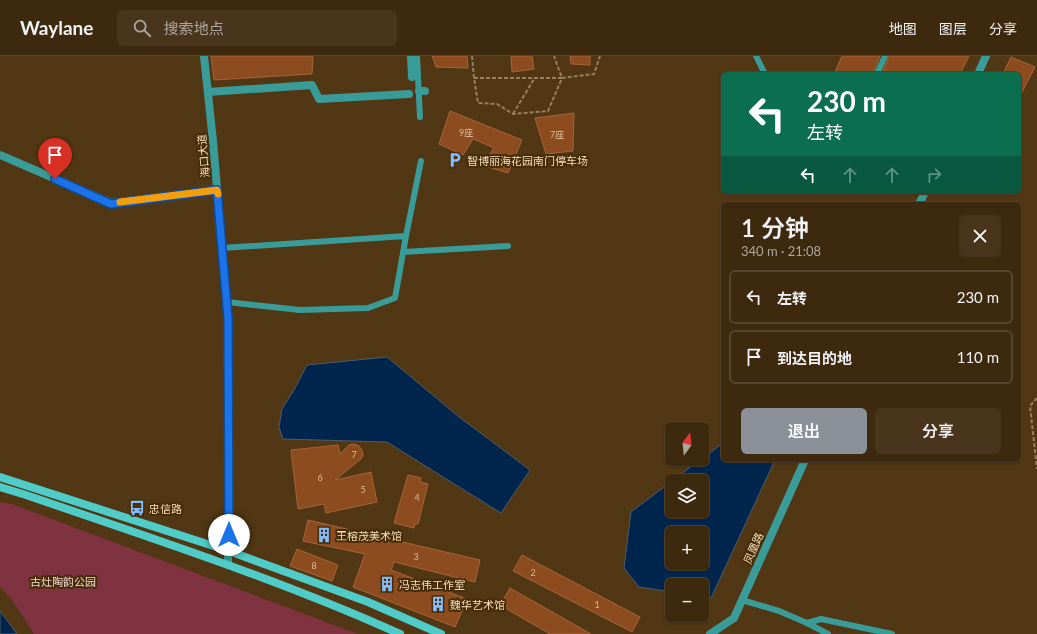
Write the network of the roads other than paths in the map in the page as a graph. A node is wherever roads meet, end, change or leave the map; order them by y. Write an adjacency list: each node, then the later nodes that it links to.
1 (204, 56): 11 (street, 海口大道)
2 (411, 56): 10 (street)
3 (417, 56): 13 (lane)
4 (756, 56): 7 (lane)
5 (885, 56): 8 (lane)
6 (986, 56): 9 (street)
7 (764, 72)
8 (878, 72)
9 (979, 72)
10 (412, 77)
11 (208, 92): 12 (street); 16 (street, 海口大道)
12 (409, 94)
13 (420, 117)
14 (0, 155): 16 (street)
15 (421, 161): 17 (lane)
16 (217, 190): 19 (street, 海口大道)
17 (406, 236): 19 (lane); 20 (lane)
18 (508, 246): 20 (lane)
19 (222, 248): 21 (street, 海口大道)
20 (403, 252): 21 (lane)
21 (227, 302): 25 (street, 海口大道)
22 (804, 462): 27 (street, 凤凰路)
23 (0, 477): 25 (main road)
24 (0, 487): 26 (main road)
25 (229, 551): 26 (street, 海口大道); 30 (main road)
26 (228, 566): 29 (main road)
27 (742, 600): 28 (lane); 31 (street, 凤凰路)
28 (807, 623): 32 (lane); 33 (lane)
29 (400, 634)
30 (441, 634)
31 (710, 634)
32 (828, 634)
33 (892, 634)

